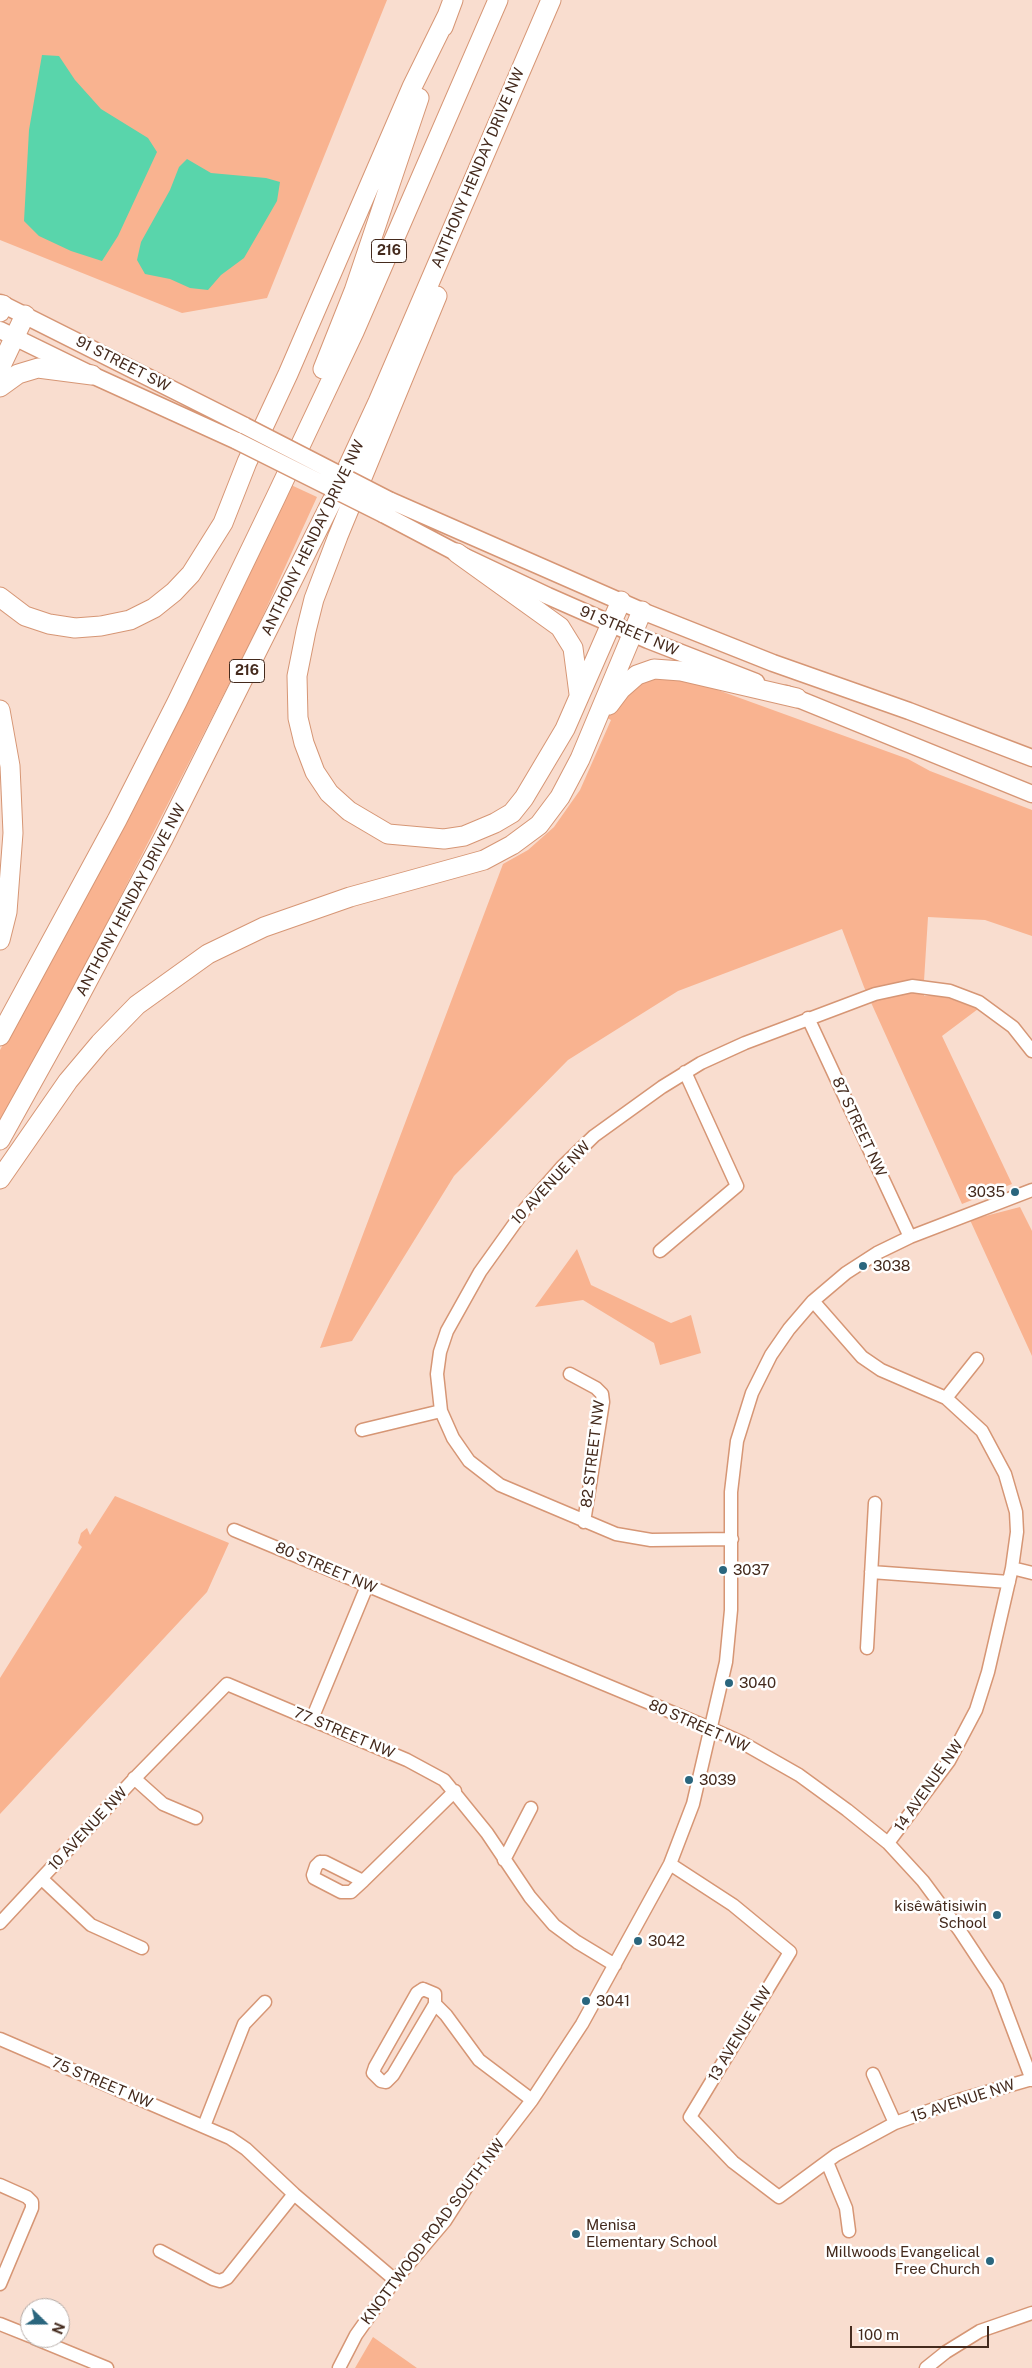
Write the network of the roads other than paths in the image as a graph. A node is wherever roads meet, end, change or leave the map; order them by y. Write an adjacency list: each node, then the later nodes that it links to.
1 (498, 0): 13 (highway, 216)
2 (551, 0): 4 (highway, ANTHONY HENDAY DRIVE NW / 216)
3 (450, 8): 13 (highway); 16 (highway)
4 (468, 189): 21 (highway); 32 (highway, ANTHONY HENDAY DRIVE NW / 216)
5 (1, 307): 6 (main road, 91 STREET SW)
6 (25, 315): 7 (highway); 11 (main road, 91 STREET SW)
7 (7, 333): 8 (highway); 9 (main road, 91 STREET SW)
8 (0, 368)
9 (92, 375): 10 (highway); 12 (main road, 91 STREET SW)
10 (0, 387)
11 (245, 426): 14 (main road, 91 STREET NW, bridge)
12 (237, 441): 14 (main road, 91 STREET NW, bridge)
13 (275, 499): 29 (highway, 216)
14 (386, 507): 15 (main road, 91 STREET NW); 17 (main road, 91 STREET NW)
15 (457, 553): 19 (main road, 91 STREET NW); 21 (highway)
16 (0, 597)
17 (621, 601): 18 (main road, 91 STREET NW); 19 (highway)
18 (642, 611): 20 (highway); 25 (main road, 91 STREET NW)
19 (612, 624): 20 (main road, 91 STREET NW); 21 (highway)
20 (633, 633): 22 (main road, 91 STREET NW); 24 (highway)
21 (579, 698)
22 (797, 698): 24 (highway); 26 (main road, 91 STREET NW)
23 (0, 710): 27 (highway)
24 (589, 738): 33 (highway)
25 (1032, 758)
26 (1032, 794)
27 (0, 940)
28 (808, 1018): 30 (street, 10 AVENUE NW); 31 (street, 10 AVENUE NW); 35 (street, 87 STREET NW)
29 (0, 1036)
30 (1032, 1051)
31 (685, 1072): 36 (street); 38 (street, 10 AVENUE NW)
32 (0, 1140)
33 (0, 1179)
34 (1032, 1190): 35 (street, KNOTTWOOD ROAD SOUTH NW)
35 (910, 1237): 37 (street, KNOTTWOOD ROAD SOUTH NW)
36 (660, 1251)
37 (813, 1301): 41 (street, 14 AVENUE NW); 47 (street, KNOTTWOOD ROAD SOUTH NW)
38 (440, 1352): 42 (street, 82 STREET NW)
39 (977, 1359): 41 (street)
40 (570, 1374): 45 (street, 82 STREET NW)
41 (946, 1398): 48 (street, 14 AVENUE NW)
42 (441, 1411): 43 (street); 45 (street, 82 STREET NW)
43 (362, 1430)
44 (875, 1503): 49 (street)
45 (584, 1522): 47 (street, 82 STREET NW)
46 (234, 1530): 52 (street, 80 STREET NW)
47 (732, 1539): 56 (street, KNOTTWOOD ROAD SOUTH NW)
48 (1012, 1568): 50 (street); 51 (street, 14 AVENUE NW)
49 (872, 1572): 51 (street); 53 (street)
50 (1032, 1573)
51 (1009, 1582): 61 (street, 14 AVENUE NW)
52 (368, 1586): 55 (street); 56 (street, 80 STREET NW)
53 (866, 1648)
54 (227, 1684): 55 (street, 77 STREET NW); 57 (street, 10 AVENUE NW)
55 (312, 1719): 58 (street, 77 STREET NW)
56 (712, 1729): 61 (street, 80 STREET NW); 63 (street, KNOTTWOOD ROAD SOUTH NW)
57 (134, 1778): 60 (street, 10 AVENUE NW); 64 (street, 10 AVENUE NW)
58 (455, 1792): 62 (street, 77 STREET NW); 65 (street)
59 (532, 1808): 62 (street)
60 (196, 1818)
61 (888, 1844): 73 (street, 80 STREET NW)
62 (504, 1860): 68 (street, 77 STREET NW)
63 (670, 1864): 68 (street, KNOTTWOOD ROAD SOUTH NW); 80 (street, 13 AVENUE NW)
64 (42, 1879): 66 (street, 10 AVENUE NW); 67 (street, 10 AVENUE NW)
65 (363, 1881)
66 (0, 1923)
67 (142, 1948)
68 (615, 1965): 74 (street, KNOTTWOOD ROAD SOUTH NW)
69 (265, 2002): 76 (street)
70 (435, 2004): 70 (street); 74 (street)
71 (0, 2039): 76 (street, 75 STREET NW)
72 (873, 2074): 75 (street, 15 AVENUE NW)
73 (1032, 2080): 75 (street, 15 AVENUE NW)
74 (532, 2100): 83 (street, KNOTTWOOD ROAD SOUTH NW)
75 (895, 2123): 77 (street, 15 AVENUE NW)
76 (204, 2126): 79 (street, 75 STREET NW)
77 (827, 2162): 80 (street, 15 AVENUE NW); 81 (street)
78 (0, 2185): 84 (street)
79 (294, 2194): 82 (street); 83 (street, 75 STREET NW)
80 (779, 2196)
81 (849, 2231)
82 (160, 2251)
83 (395, 2280): 90 (street, KNOTTWOOD ROAD SOUTH NW)
84 (0, 2284)
85 (1032, 2313): 91 (street)
86 (0, 2324): 87 (street)
87 (20, 2332)
88 (58, 2348): 89 (street)
89 (107, 2368)
90 (339, 2368)
91 (926, 2368)

